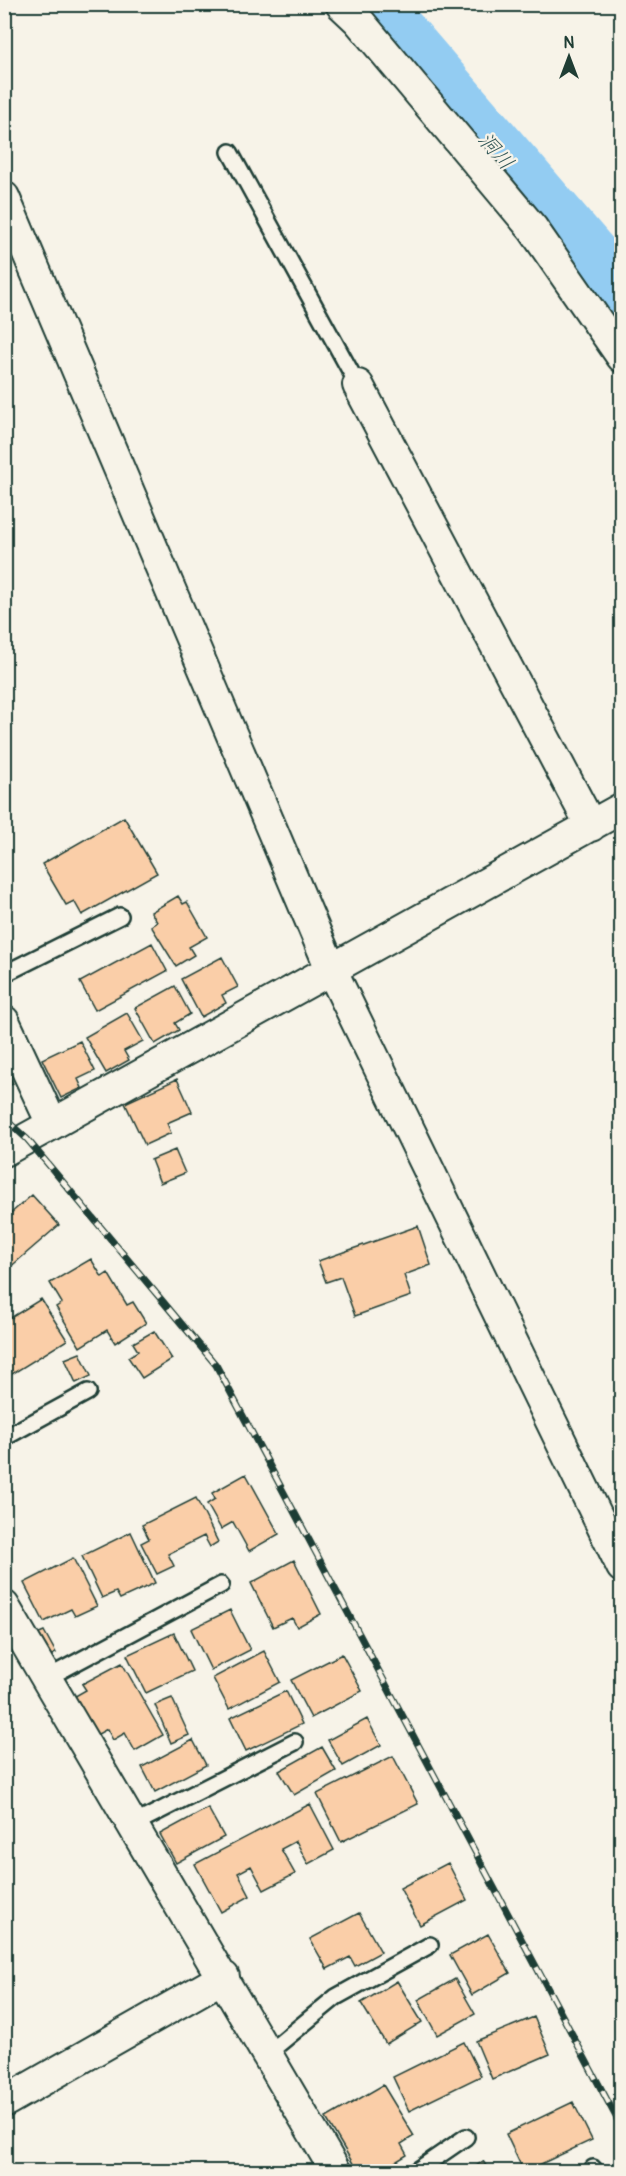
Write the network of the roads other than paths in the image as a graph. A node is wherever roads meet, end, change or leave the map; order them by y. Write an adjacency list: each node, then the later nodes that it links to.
1 (341, 4): 4 (street)
2 (230, 152): 5 (lane)
3 (4, 197): 9 (street)
4 (621, 357)
5 (358, 385): 7 (street)
6 (621, 808): 7 (street)
7 (591, 826): 9 (street)
8 (120, 916): 10 (lane)
9 (331, 969): 12 (street); 16 (street)
10 (4, 974)
11 (4, 1021): 12 (street)
12 (52, 1124): 13 (street)
13 (4, 1151)
14 (88, 1392): 15 (lane)
15 (4, 1438)
16 (621, 1567)
17 (221, 1585): 19 (lane)
18 (4, 1606): 19 (street)
19 (47, 1678): 21 (street)
20 (295, 1742): 21 (lane)
21 (134, 1824): 23 (street)
22 (430, 1945): 24 (lane)
23 (224, 1977): 24 (street); 25 (street)
24 (268, 2053): 27 (street)
25 (4, 2102)
26 (466, 2137): 28 (lane)
27 (336, 2172)
28 (415, 2172)

